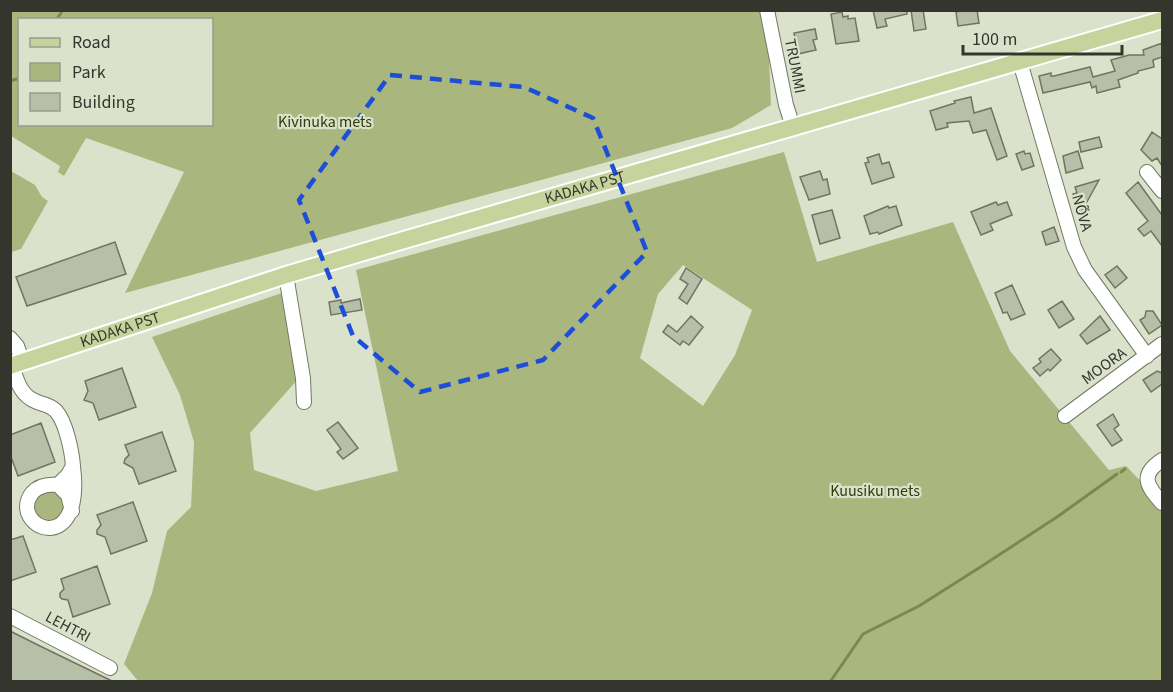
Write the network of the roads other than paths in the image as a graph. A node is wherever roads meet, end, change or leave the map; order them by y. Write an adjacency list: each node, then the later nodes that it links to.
1 (767, 10): 4 (street, TRUMMI)
2 (1162, 20): 3 (main road, KADAKA PST)
3 (1020, 62): 4 (main road, KADAKA PST); 10 (street, NÕVA)
4 (793, 128): 7 (main road, KADAKA PST)
5 (1147, 172): 6 (street)
6 (1162, 191)
7 (286, 275): 11 (main road, KADAKA PST); 12 (street)
8 (10, 338): 11 (street)
9 (1162, 345): 10 (street, MOORA)
10 (1147, 356): 13 (street, MOORA)
11 (15, 365): 15 (street)
12 (304, 402)
13 (1065, 416)
14 (1162, 460): 17 (street)
15 (73, 466): 16 (street); 18 (street)
16 (58, 485): 18 (street); 18 (street)
17 (1162, 502)
18 (72, 511)
19 (10, 616): 20 (street, LEHTRI)
20 (110, 668)

